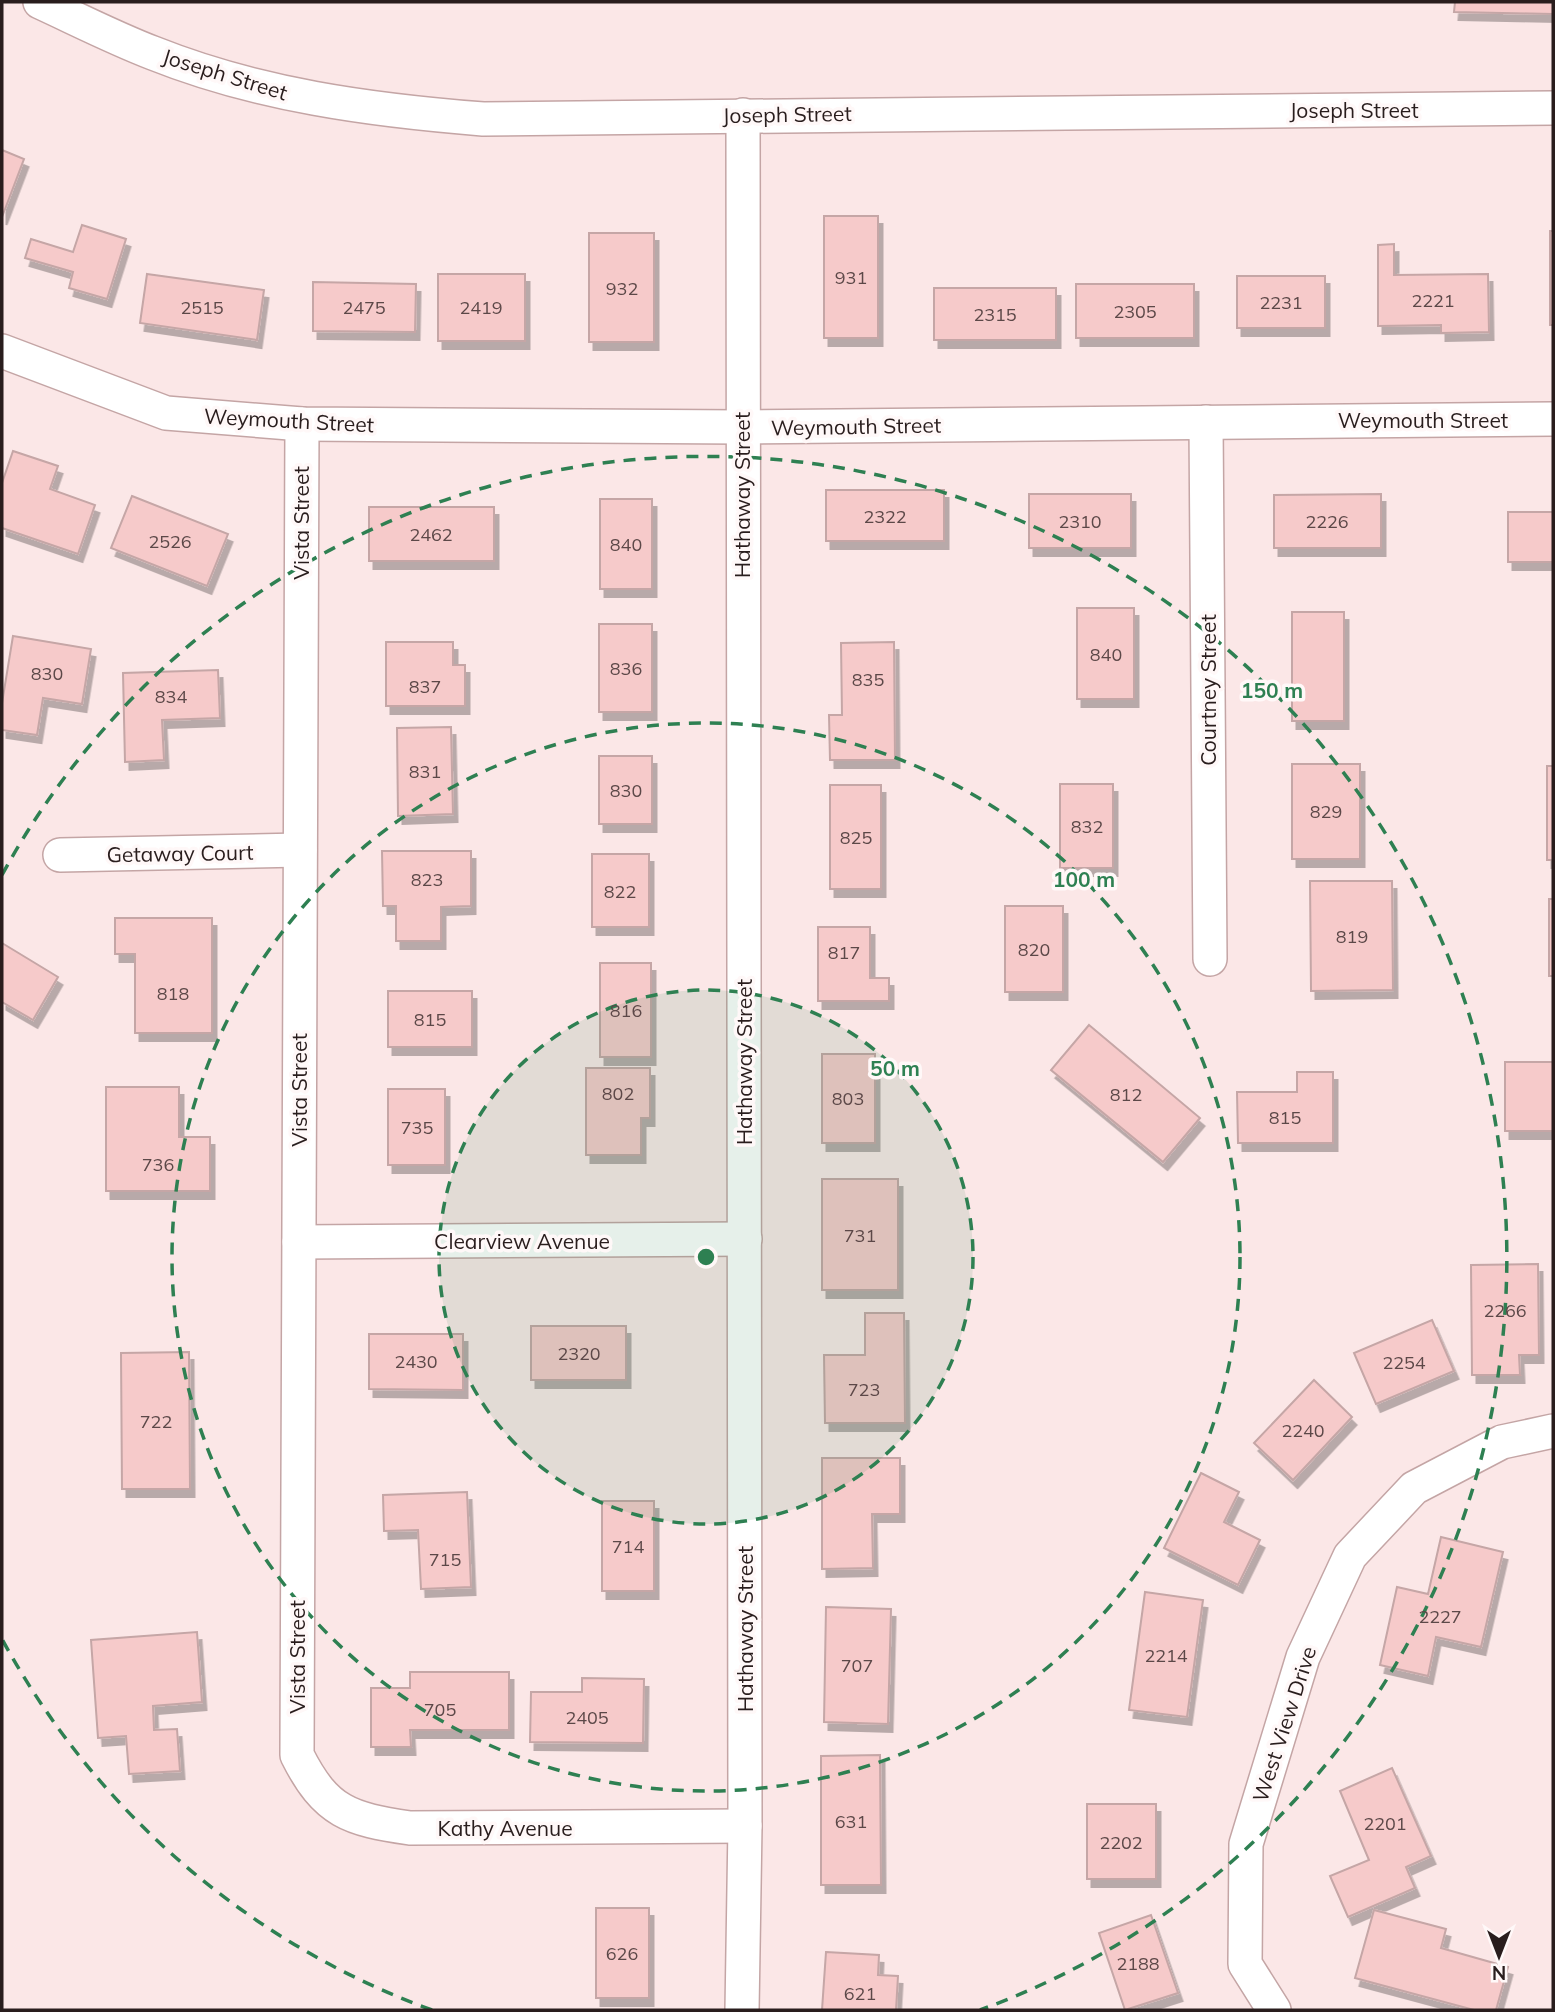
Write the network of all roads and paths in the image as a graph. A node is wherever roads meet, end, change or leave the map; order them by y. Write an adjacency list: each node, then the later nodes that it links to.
1 (40, 2): 3 (street, Joseph Street)
2 (1553, 108): 3 (street, Joseph Street)
3 (743, 114): 8 (street, Hathaway Street)
4 (2, 351): 7 (street, Weymouth Street)
5 (1553, 419): 6 (street, Weymouth Street)
6 (1206, 422): 8 (street, Weymouth Street); 11 (street, Courtney Street)
7 (302, 424): 8 (street, Weymouth Street); 9 (street, Vista Street)
8 (742, 427): 12 (street, Hathaway Street)
9 (300, 850): 10 (street, Getaway Court); 13 (street, Vista Street)
10 (60, 855)
11 (1210, 959)
12 (744, 1240): 13 (street, Clearview Avenue); 16 (street, Hathaway Street)
13 (299, 1242): 15 (street, Vista Street)
14 (1553, 1431): 18 (street, West View Drive)
15 (297, 1755): 16 (street, Kathy Avenue)
16 (745, 1826): 17 (street, Hathaway Street)
17 (742, 2010)
18 (1274, 2010)

